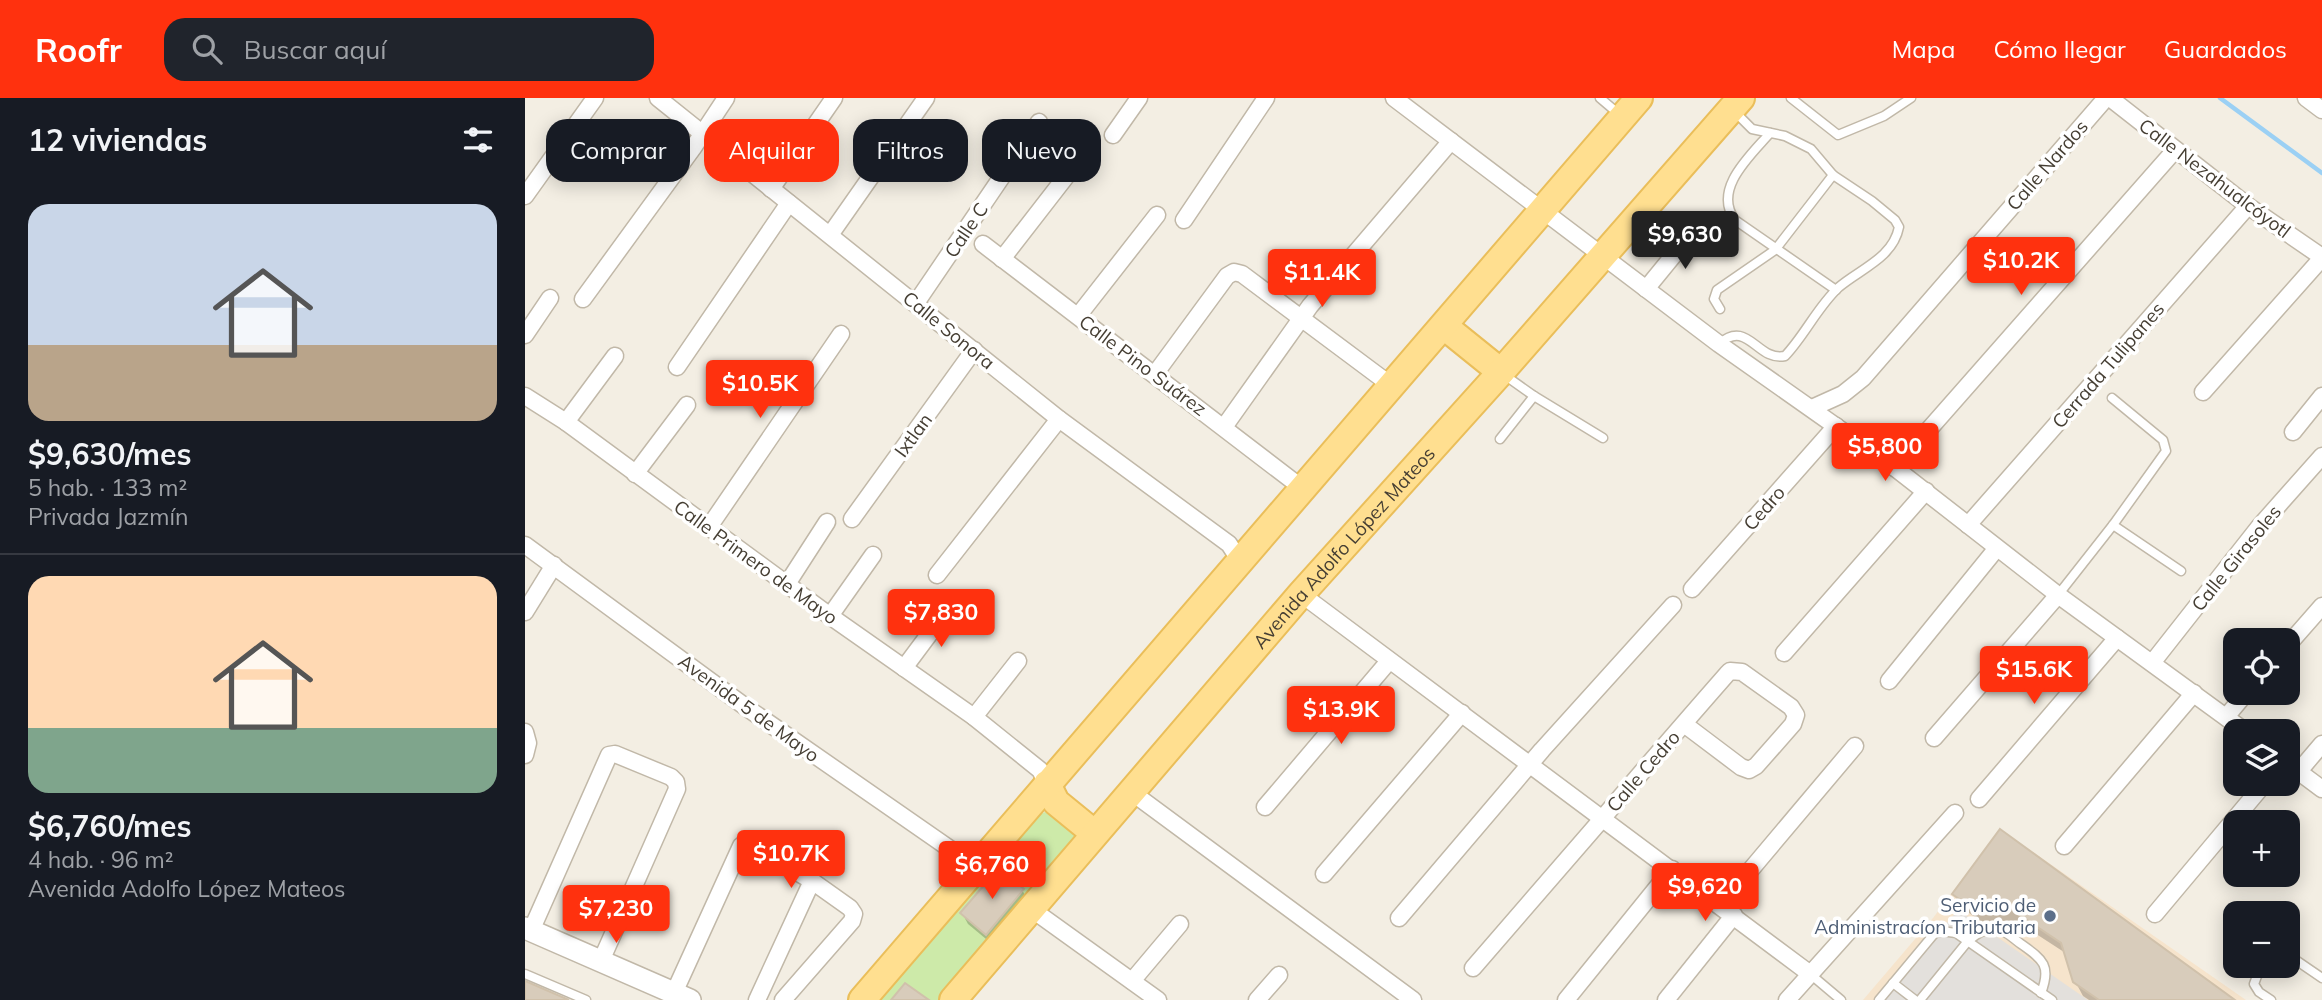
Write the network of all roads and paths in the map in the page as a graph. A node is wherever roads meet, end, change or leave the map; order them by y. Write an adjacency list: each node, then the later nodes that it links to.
1 (595, 98): 27 (street)
2 (658, 98): 19 (street, Calle Sonora)
3 (726, 98): 19 (street)
4 (834, 98): 26 (street)
5 (926, 98): 34 (street)
6 (1139, 98): 20 (street)
7 (1266, 98): 32 (street)
8 (1394, 98): 21 (street)
9 (1600, 98): 16 (lane)
10 (1791, 98): 14 (lane)
11 (1911, 98): 14 (lane)
12 (2108, 98): 22 (street, Calle Nezahualcóyotl); 64 (street, Calle Nardos)
13 (2306, 98): 17 (street)
14 (1802, 101)
15 (1737, 103): 18 (lane); 37 (main road, Avenida Adolfo López Mateos)
16 (1631, 107): 30 (main road)
17 (2322, 110)
18 (1770, 133): 23 (lane); 36 (lane)
19 (702, 134): 26 (street, Calle Sonora); 43 (street)
20 (1113, 135)
21 (1451, 141): 30 (street); 47 (street)
22 (2175, 150): 29 (street, Calle Nezahualcóyotl); 73 (street)
23 (1833, 175): 36 (lane); 41 (lane)
24 (998, 182): 44 (street, Calle C)
25 (1063, 182): 39 (street)
26 (771, 189): 28 (street, Calle Sonora)
27 (525, 196)
28 (789, 203): 34 (street, Calle Sonora); 54 (street)
29 (2248, 206): 38 (street, Calle Nezahualcóyotl); 79 (street, Cerrada Tulipanes)
30 (1543, 210): 37 (street); 48 (main road)
31 (1157, 215): 46 (street)
32 (1184, 220)
33 (1695, 229): 40 (street)
34 (830, 235): 44 (street, Calle Sonora)
35 (983, 244): 39 (street, Calle Pino Suárez)
36 (1775, 250): 41 (lane); 45 (lane)
37 (1602, 257): 40 (street); 55 (main road, Avenida Adolfo López Mateos)
38 (2322, 258): 58 (street)
39 (1002, 260): 46 (street, Calle Pino Suárez)
40 (1646, 289): 51 (street)
41 (1836, 290): 51 (lane)
42 (551, 298): 50 (street)
43 (583, 299)
44 (916, 303): 52 (street, Calle Sonora)
45 (1720, 309)
46 (1077, 316): 56 (street, Calle Pino Suárez)
47 (1302, 317): 56 (street); 57 (street); 68 (street)
48 (1444, 326): 55 (main road); 57 (main road)
49 (841, 334): 81 (street)
50 (525, 335)
51 (1719, 344): 64 (street)
52 (974, 350): 65 (street, Calle Sonora); 77 (street, Ixtlan)
53 (615, 356): 66 (street)
54 (677, 367)
55 (1501, 372): 60 (lane); 91 (main road, Avenida Adolfo López Mateos)
56 (1155, 374): 68 (street, Calle Pino Suárez)
57 (1392, 386): 75 (main road)
58 (2203, 393)
59 (525, 396): 66 (street, Calle Primero de Mayo)
60 (1534, 396): 70 (lane); 71 (lane)
61 (2322, 396): 69 (street)
62 (2112, 398): 80 (lane)
63 (687, 405): 74 (street)
64 (1812, 408): 67 (street)
65 (1059, 419): 85 (street, Calle Sonora); 88 (street)
66 (566, 422): 74 (street, Calle Primero de Mayo)
67 (1836, 426): 73 (street); 90 (street, Cedro)
68 (1224, 427): 75 (street, Calle Pino Suárez)
69 (2293, 432)
70 (1604, 438)
71 (1500, 439)
72 (2322, 456): 103 (street, Calle Girasoles)
73 (1895, 468): 76 (street)
74 (635, 474): 81 (street, Calle Primero de Mayo)
75 (1303, 488): 85 (main road)
76 (1926, 491): 79 (street); 100 (street)
77 (852, 519)
78 (827, 522): 89 (street)
79 (1968, 525): 83 (street)
80 (2113, 526): 87 (lane); 92 (lane)
81 (709, 527): 89 (street, Calle Primero de Mayo)
82 (525, 545): 86 (street, Avenida 5 de Mayo)
83 (1997, 548): 92 (street); 105 (street)
84 (873, 555): 97 (street)
85 (1240, 561): 121 (main road)
86 (554, 565): 96 (street); 131 (street, Avenida 5 de Mayo)
87 (2181, 571)
88 (937, 576)
89 (787, 584): 97 (street, Calle Primero de Mayo)
90 (1692, 589)
91 (1301, 594): 101 (street); 123 (main road, Avenida Adolfo López Mateos)
92 (2058, 595): 99 (street); 114 (street)
93 (1673, 606): 119 (street)
94 (2322, 606): 98 (street)
95 (948, 609): 104 (street)
96 (525, 612)
97 (830, 616): 104 (street, Calle Primero de Mayo)
98 (2300, 631)
99 (2117, 638): 103 (street); 125 (street)
100 (1784, 653)
101 (1389, 661): 108 (street); 126 (street)
102 (1018, 662): 109 (street)
103 (2152, 663): 106 (street)
104 (904, 668): 109 (street, Calle Primero de Mayo)
105 (1889, 681)
106 (2194, 693): 110 (street); 130 (street)
107 (2236, 705): 110 (street)
108 (1462, 713): 119 (street); 133 (street)
109 (974, 717): 121 (street, Calle Primero de Mayo)
110 (2226, 717): 111 (street)
111 (2229, 719)
112 (1683, 724): 112 (street, Calle Cedro); 128 (street, Calle Cedro)
113 (525, 732): 117 (street)
114 (1934, 738)
115 (2322, 744): 118 (street)
116 (1855, 746): 136 (street)
117 (525, 755)
118 (2300, 761)
119 (1531, 764): 128 (street); 138 (street)
120 (2300, 772): 122 (street)
121 (1047, 783): 129 (main road); 131 (main road)
122 (2322, 789)
123 (1130, 791): 129 (main road, Avenida Adolfo López Mateos); 161 (street)
124 (2254, 796): 137 (street)
125 (1979, 799)
126 (1265, 807)
127 (1955, 813): 145 (street)
128 (1602, 819): 132 (street); 144 (street, Calle Cedro)
129 (1094, 833): 135 (main road, Avenida Adolfo López Mateos)
130 (2064, 846)
131 (976, 867): 157 (main road)
132 (1672, 869): 136 (street); 162 (street)
133 (1324, 874)
134 (811, 881): 153 (street); 155 (street); 156 (street)
135 (1030, 908): 150 (street); 158 (main road, Avenida Adolfo López Mateos)
136 (1727, 910): 145 (street); 163 (street)
137 (2155, 914)
138 (1399, 918)
139 (1180, 925): 150 (street)
140 (528, 930): 142 (street); 142 (street)
141 (1968, 941): 151 (lane); 152 (lane); 152 (lane); 168 (lane)
142 (601, 961): 153 (street)
143 (2300, 963): 149 (lane)
144 (1473, 968)
145 (1809, 973): 164 (street); 165 (lane)
146 (525, 974): 154 (lane)
147 (1279, 975): 160 (street)
148 (2256, 978): 170 (lane)
149 (2322, 978)
150 (1132, 981): 159 (street)
151 (1893, 984): 166 (lane); 167 (lane)
152 (2041, 993): 169 (lane)
153 (686, 998)
154 (586, 1000)
155 (757, 1000)
156 (783, 1000)
157 (862, 1000)
158 (953, 1000)
159 (1158, 1000)
160 (1257, 1000)
161 (1413, 1000)
162 (1566, 1000)
163 (1665, 1000)
164 (1787, 1000)
165 (1841, 1000)
166 (1879, 1000)
167 (1915, 1000)
168 (1920, 1000)
169 (2052, 1000)
170 (2271, 1000)

